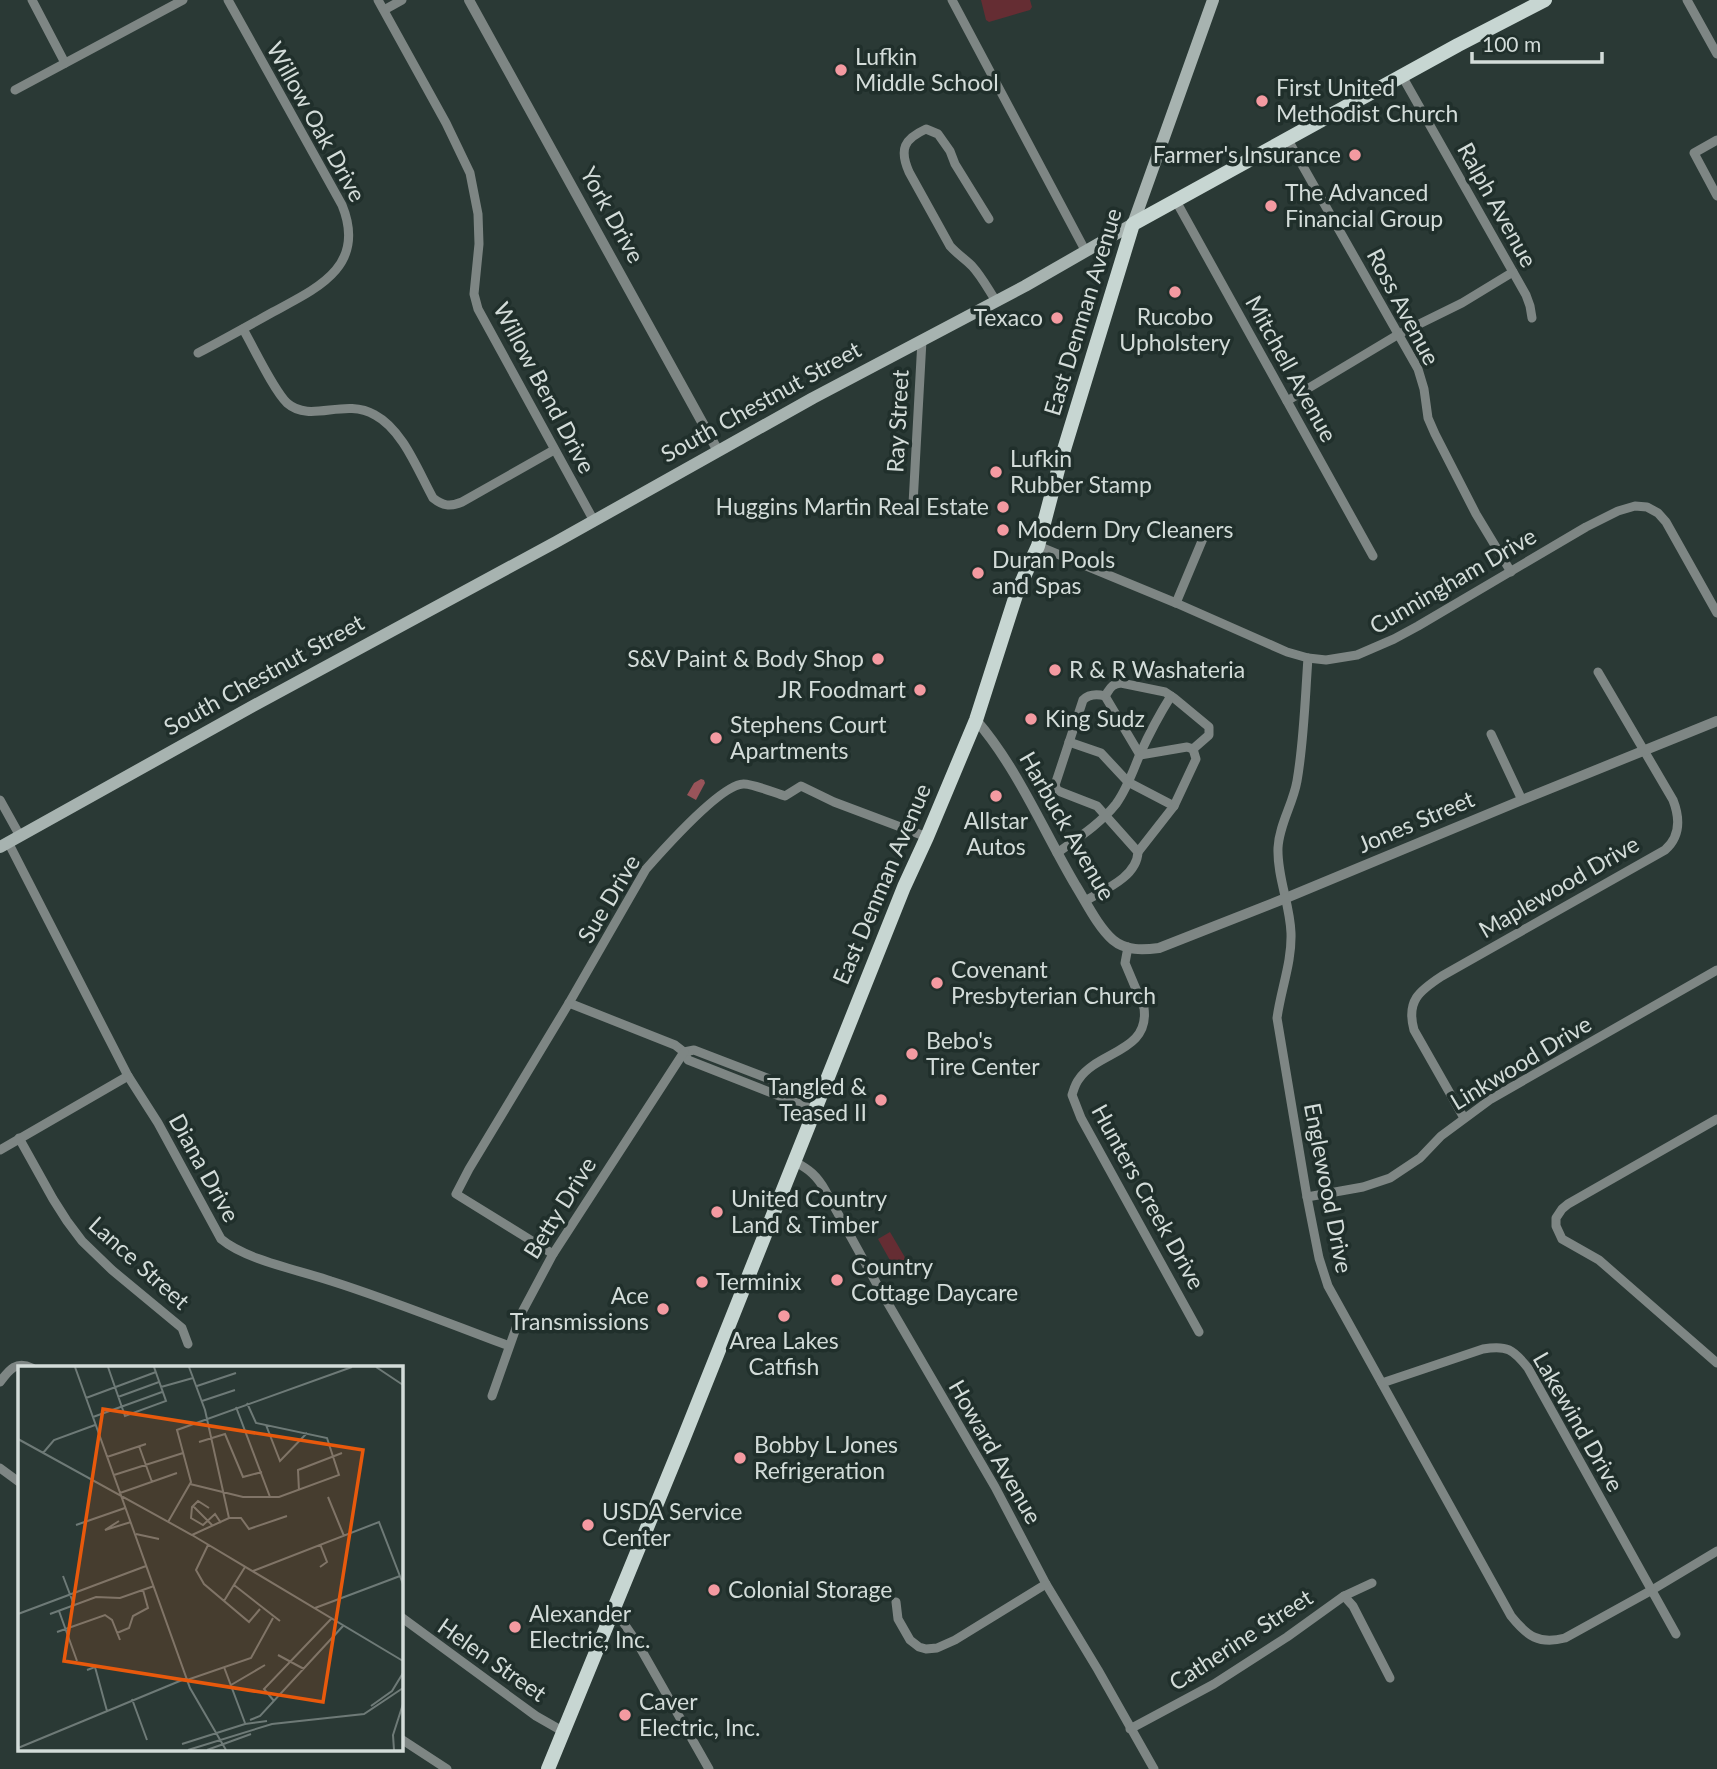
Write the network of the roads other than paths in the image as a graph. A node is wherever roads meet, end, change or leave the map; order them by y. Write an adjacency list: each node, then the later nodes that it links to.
1 (32, 0): 13 (street)
2 (183, 0): 13 (street)
3 (228, 0): 26 (street, Willow Oak Drive)
4 (378, 0): 11 (street, Willow Bend Drive)
5 (402, 0): 11 (street)
6 (469, 0): 32 (street, York Drive)
7 (952, 0): 22 (street)
8 (1213, 0): 21 (main road, East Denman Avenue)
9 (1545, 0): 14 (main road, South Chestnut Street)
10 (1687, 0): 12 (street)
11 (384, 10): 31 (street, Willow Bend Drive)
12 (1717, 54)
13 (65, 62): 15 (street)
14 (1402, 76): 16 (main road, South Chestnut Street); 23 (street, Ralph Avenue)
15 (15, 90)
16 (1288, 140): 19 (main road, South Chestnut Street); 27 (street, Ross Avenue)
17 (1717, 140): 18 (street)
18 (1717, 196)
19 (1176, 201): 21 (main road, South Chestnut Street); 30 (street, Mitchell Avenue)
20 (989, 219): 24 (street)
21 (1133, 224): 22 (main road, South Chestnut Street); 36 (main road, East Denman Avenue)
22 (1085, 250): 24 (main road, South Chestnut Street)
23 (1513, 272): 25 (street, Ralph Avenue); 27 (street)
24 (996, 301): 28 (main road, South Chestnut Street)
25 (1532, 318)
26 (243, 329): 29 (street, Willow Oak Drive); 31 (street)
27 (1399, 334): 30 (street); 38 (street, Ross Avenue)
28 (922, 340): 32 (main road, South Chestnut Street); 33 (street, Ray Street)
29 (198, 354)
30 (1287, 401): 37 (street, Mitchell Avenue)
31 (554, 450): 34 (street, Willow Bend Drive)
32 (718, 451): 34 (main road, South Chestnut Street)
33 (913, 504)
34 (594, 521): 58 (main road, South Chestnut Street)
35 (1207, 529): 39 (street)
36 (1038, 546): 39 (street, Cunningham Drive); 45 (main road, East Denman Avenue)
37 (1373, 556)
38 (1511, 572): 40 (street, Cunningham Drive); 41 (street, Cunningham Drive)
39 (1176, 603): 41 (street, Cunningham Drive)
40 (1717, 613)
41 (1308, 658): 61 (street, Englewood Drive)
42 (1598, 672): 50 (street, Maplewood Drive)
43 (1105, 696): 44 (street); 48 (street); 51 (street)
44 (1171, 696): 49 (street); 51 (street)
45 (976, 720): 57 (main road, East Denman Avenue); 60 (street, Harbuck Avenue)
46 (1717, 721): 50 (street, Jones Street)
47 (1491, 734): 54 (street)
48 (1069, 741): 52 (street); 56 (street)
49 (1193, 749): 51 (street); 55 (street)
50 (1644, 751): 54 (street, Jones Street); 69 (street, Maplewood Drive)
51 (1140, 755): 52 (street)
52 (1128, 782): 55 (street); 56 (street)
53 (0, 800): 58 (street, Diana Drive)
54 (1522, 800): 61 (street, Jones Street)
55 (1174, 806): 59 (street)
56 (1106, 816): 59 (street); 60 (street)
57 (927, 837): 65 (street, Sue Drive); 68 (main road, East Denman Avenue)
58 (9, 842): 67 (street, Diana Drive)
59 (1138, 852): 62 (street)
60 (1057, 853): 62 (street, Harbuck Avenue)
61 (1286, 898): 63 (street, Jones Street); 74 (street, Englewood Drive)
62 (1085, 901): 63 (street, Harbuck Avenue)
63 (1128, 947): 76 (street, Hunters Creek Drive)
64 (1717, 970): 69 (street, Linkwood Drive)
65 (569, 1003): 66 (street); 75 (street, Sue Drive)
66 (684, 1052): 68 (street); 75 (street, Betty Drive)
67 (128, 1076): 71 (street); 78 (street, Diana Drive)
68 (817, 1104): 73 (main road, East Denman Avenue)
69 (1464, 1118): 74 (street, Linkwood Drive)
70 (1717, 1119): 79 (street)
71 (19, 1138): 72 (street); 77 (street, Lance Street)
72 (0, 1150)
73 (795, 1161): 88 (street, Howard Avenue); 92 (main road, East Denman Avenue)
74 (1307, 1197): 82 (street, Englewood Drive)
75 (553, 1254): 78 (street, Betty Drive)
76 (1199, 1332)
77 (188, 1344)
78 (509, 1346): 83 (street, Betty Drive)
79 (1717, 1363)
80 (28, 1366): 81 (street)
81 (0, 1382)
82 (1382, 1383): 89 (street, Lakewind Drive); 89 (street, Englewood Drive)
83 (492, 1396)
84 (0, 1468): 85 (street)
85 (18, 1481)
86 (1717, 1551): 89 (street, Englewood Drive)
87 (1372, 1583): 90 (street, Catherine Street)
88 (1046, 1584): 91 (street); 96 (street, Howard Avenue)
89 (1652, 1590): 94 (street, Lakewind Drive)
90 (1344, 1595): 95 (street); 96 (street, Catherine Street)
91 (896, 1602)
92 (614, 1609): 97 (main road, East Denman Avenue); 101 (street)
93 (402, 1618): 97 (street, Helen Street)
94 (1676, 1634)
95 (1390, 1678)
96 (1130, 1729): 102 (street, Howard Avenue)
97 (564, 1732): 100 (main road, East Denman Avenue)
98 (402, 1740): 99 (street)
99 (447, 1769)
100 (548, 1769)
101 (709, 1769)
102 (1154, 1769)

